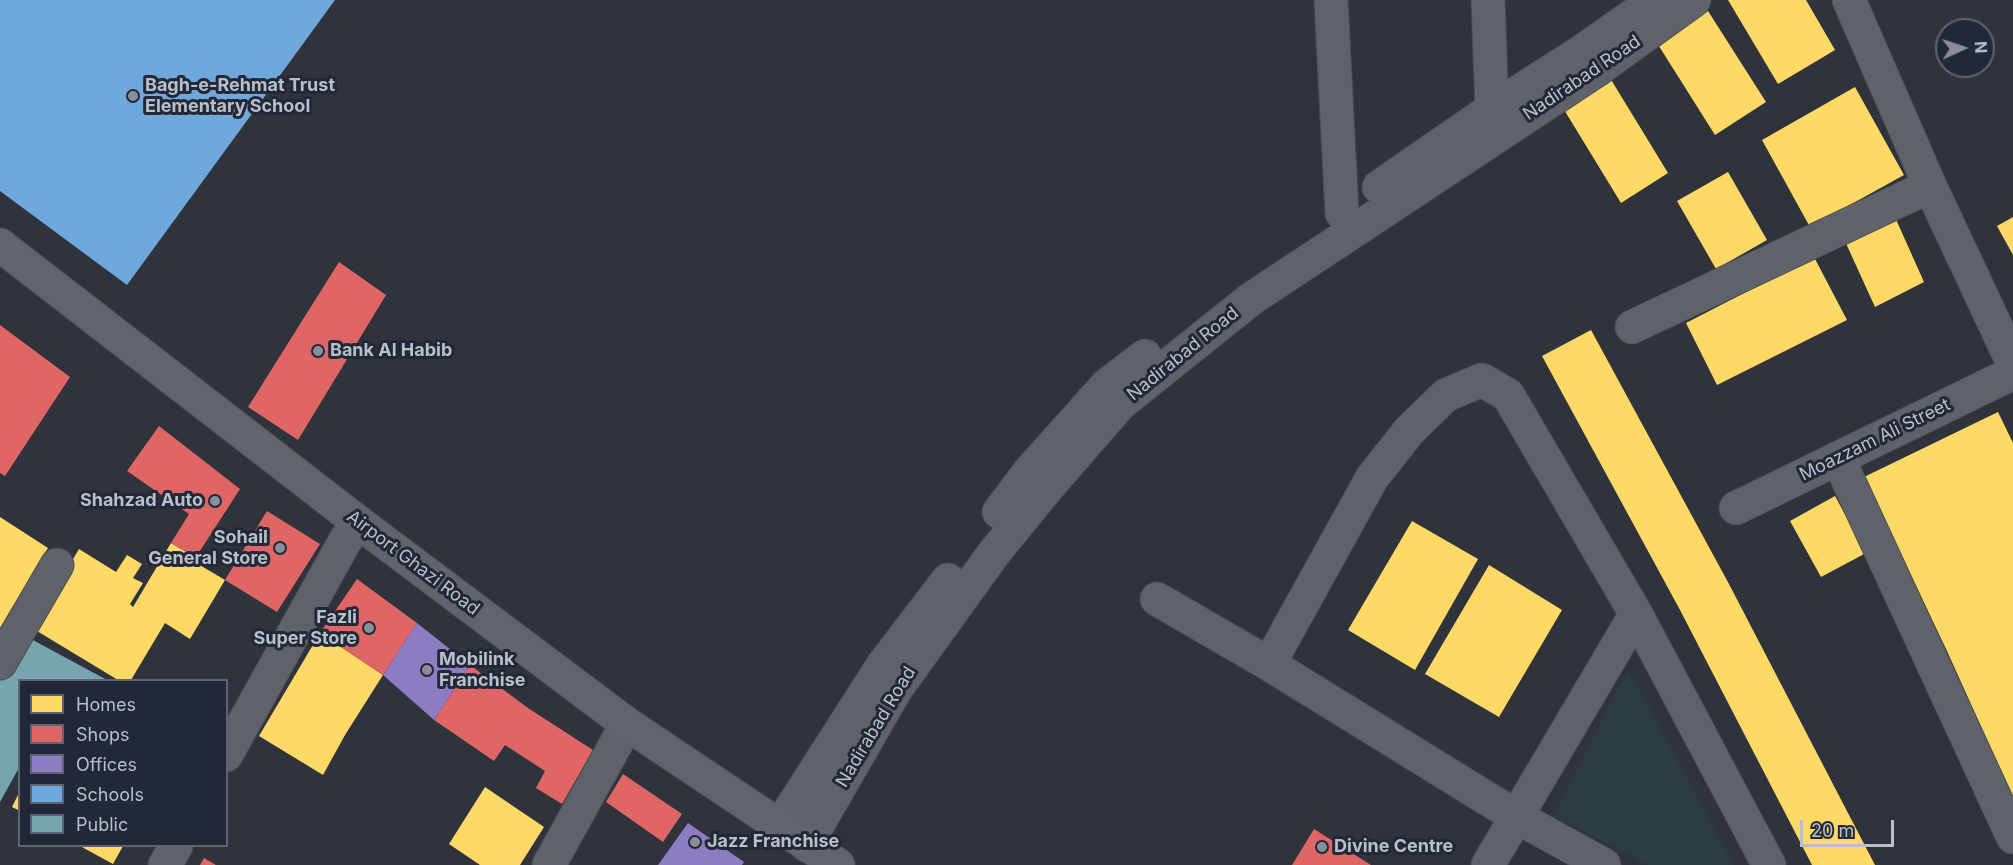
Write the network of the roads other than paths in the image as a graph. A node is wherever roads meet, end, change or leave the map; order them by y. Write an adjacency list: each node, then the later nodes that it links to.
1 (1331, 0): 8 (street)
2 (1488, 0): 6 (street)
3 (1695, 0): 6 (street, Nadirabad Road)
4 (1849, 0): 7 (street)
5 (1652, 1): 6 (street, Nadirabad Road)
6 (1505, 116): 8 (street, Nadirabad Road); 11 (street, Nadirabad Road)
7 (1930, 186): 10 (street); 12 (street)
8 (1342, 213): 11 (street, Nadirabad Road)
9 (0, 246): 16 (main road, Airport Ghazi Road)
10 (1632, 327)
11 (1153, 363): 25 (street, Nadirabad Road); 27 (street, Nadirabad Road)
12 (2013, 363)
13 (2013, 373): 14 (street, Moazzam Ali Street)
14 (1838, 458): 15 (street, Moazzam Ali Street); 26 (street)
15 (1737, 508)
16 (358, 522): 22 (main road, Airport Ghazi Road); 23 (street)
17 (57, 565): 20 (street)
18 (1157, 599): 21 (street)
19 (1636, 614): 21 (street); 24 (street); 34 (street)
20 (0, 663)
21 (1269, 664): 24 (street)
22 (627, 724): 25 (main road, Airport Ghazi Road); 30 (street)
23 (228, 751)
24 (1516, 817): 32 (street); 33 (street)
25 (780, 826): 27 (main road, Airport Ghazi Road)
26 (2013, 837)
27 (806, 845): 31 (main road, Airport Ghazi Road)
28 (175, 847): 29 (street)
29 (165, 865)
30 (549, 865)
31 (838, 865)
32 (1488, 865)
33 (1604, 865)
34 (1769, 865)

